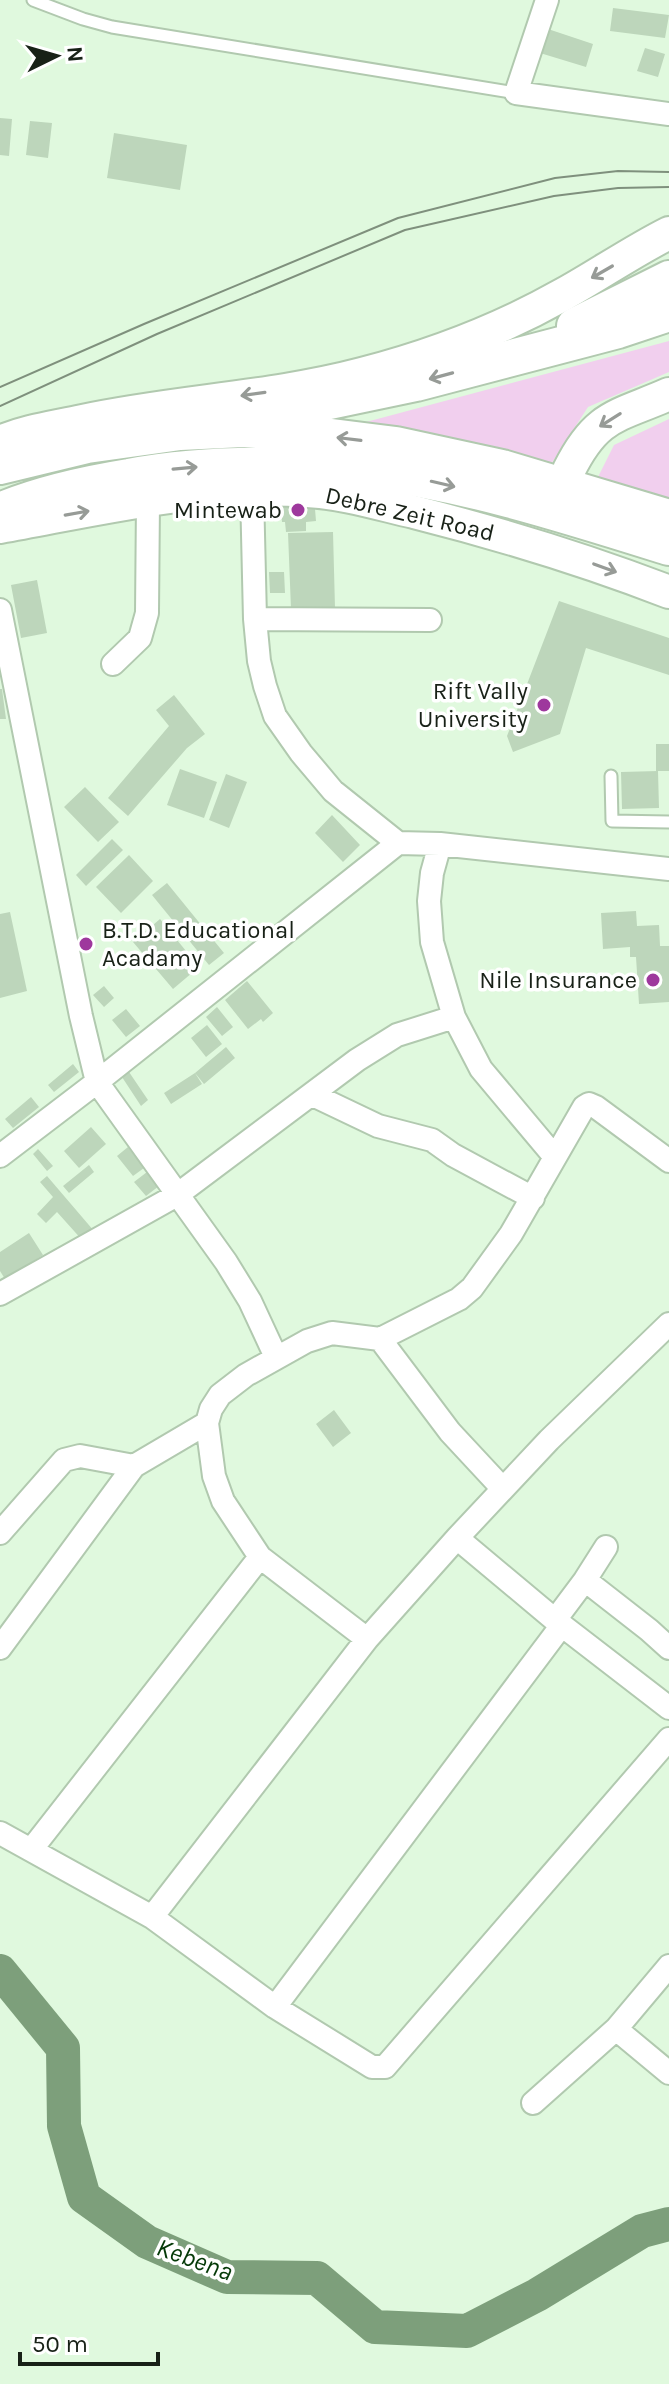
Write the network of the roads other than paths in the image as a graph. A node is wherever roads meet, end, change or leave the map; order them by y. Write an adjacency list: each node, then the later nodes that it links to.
1 (33, 0): 3 (lane)
2 (547, 0): 3 (street)
3 (516, 93): 4 (street)
4 (669, 114)
5 (669, 233): 11 (main road, one-way to 11)
6 (669, 279): 8 (main road)
7 (669, 313): 8 (main road)
8 (516, 355): 10 (main road, one-way to 10)
9 (669, 394): 13 (main road, one-way to 13)
10 (242, 429): 12 (main road); 17 (main road, one-way to 10)
11 (0, 442)
12 (0, 466)
13 (569, 470)
14 (252, 491): 15 (main road, Debre Zeit Road); 20 (main road, Debre Zeit Road, one-way to 20); 22 (street)
15 (148, 501): 18 (main road, Debre Zeit Road, one-way to 15); 24 (street)
16 (0, 511): 19 (main road, one-way to 19)
17 (669, 518)
18 (0, 527)
19 (669, 547)
20 (669, 592)
21 (0, 610): 31 (street)
22 (255, 619): 23 (street); 27 (street)
23 (430, 620)
24 (113, 664)
25 (611, 776): 26 (lane)
26 (669, 822)
27 (398, 843): 28 (street); 31 (street)
28 (440, 844): 29 (street); 30 (street)
29 (669, 869)
30 (454, 1017): 32 (street); 34 (street)
31 (97, 1082): 33 (street); 36 (street)
32 (313, 1095): 36 (street); 37 (street)
33 (0, 1156)
34 (554, 1156): 35 (street); 37 (street)
35 (669, 1161)
36 (177, 1195): 38 (street); 41 (street)
37 (533, 1198): 40 (street)
38 (0, 1294)
39 (669, 1324): 44 (street)
40 (380, 1339): 41 (street); 44 (street)
41 (276, 1357): 42 (street)
42 (207, 1423): 43 (street); 48 (street)
43 (134, 1466): 45 (street); 52 (street)
44 (503, 1489): 46 (street)
45 (0, 1533)
46 (457, 1538): 50 (street); 51 (street)
47 (606, 1547): 49 (street)
48 (260, 1557): 51 (street); 57 (street)
49 (585, 1580): 50 (street); 53 (street)
50 (558, 1622): 54 (street); 60 (street)
51 (367, 1639): 58 (street)
52 (0, 1648)
53 (669, 1648)
54 (669, 1708)
55 (669, 1739): 60 (street)
56 (0, 1833): 57 (street)
57 (31, 1850): 58 (street)
58 (152, 1917): 60 (street)
59 (669, 1966): 61 (street)
60 (275, 2007)
61 (616, 2029): 62 (street); 63 (street)
62 (669, 2073)
63 (533, 2103)

